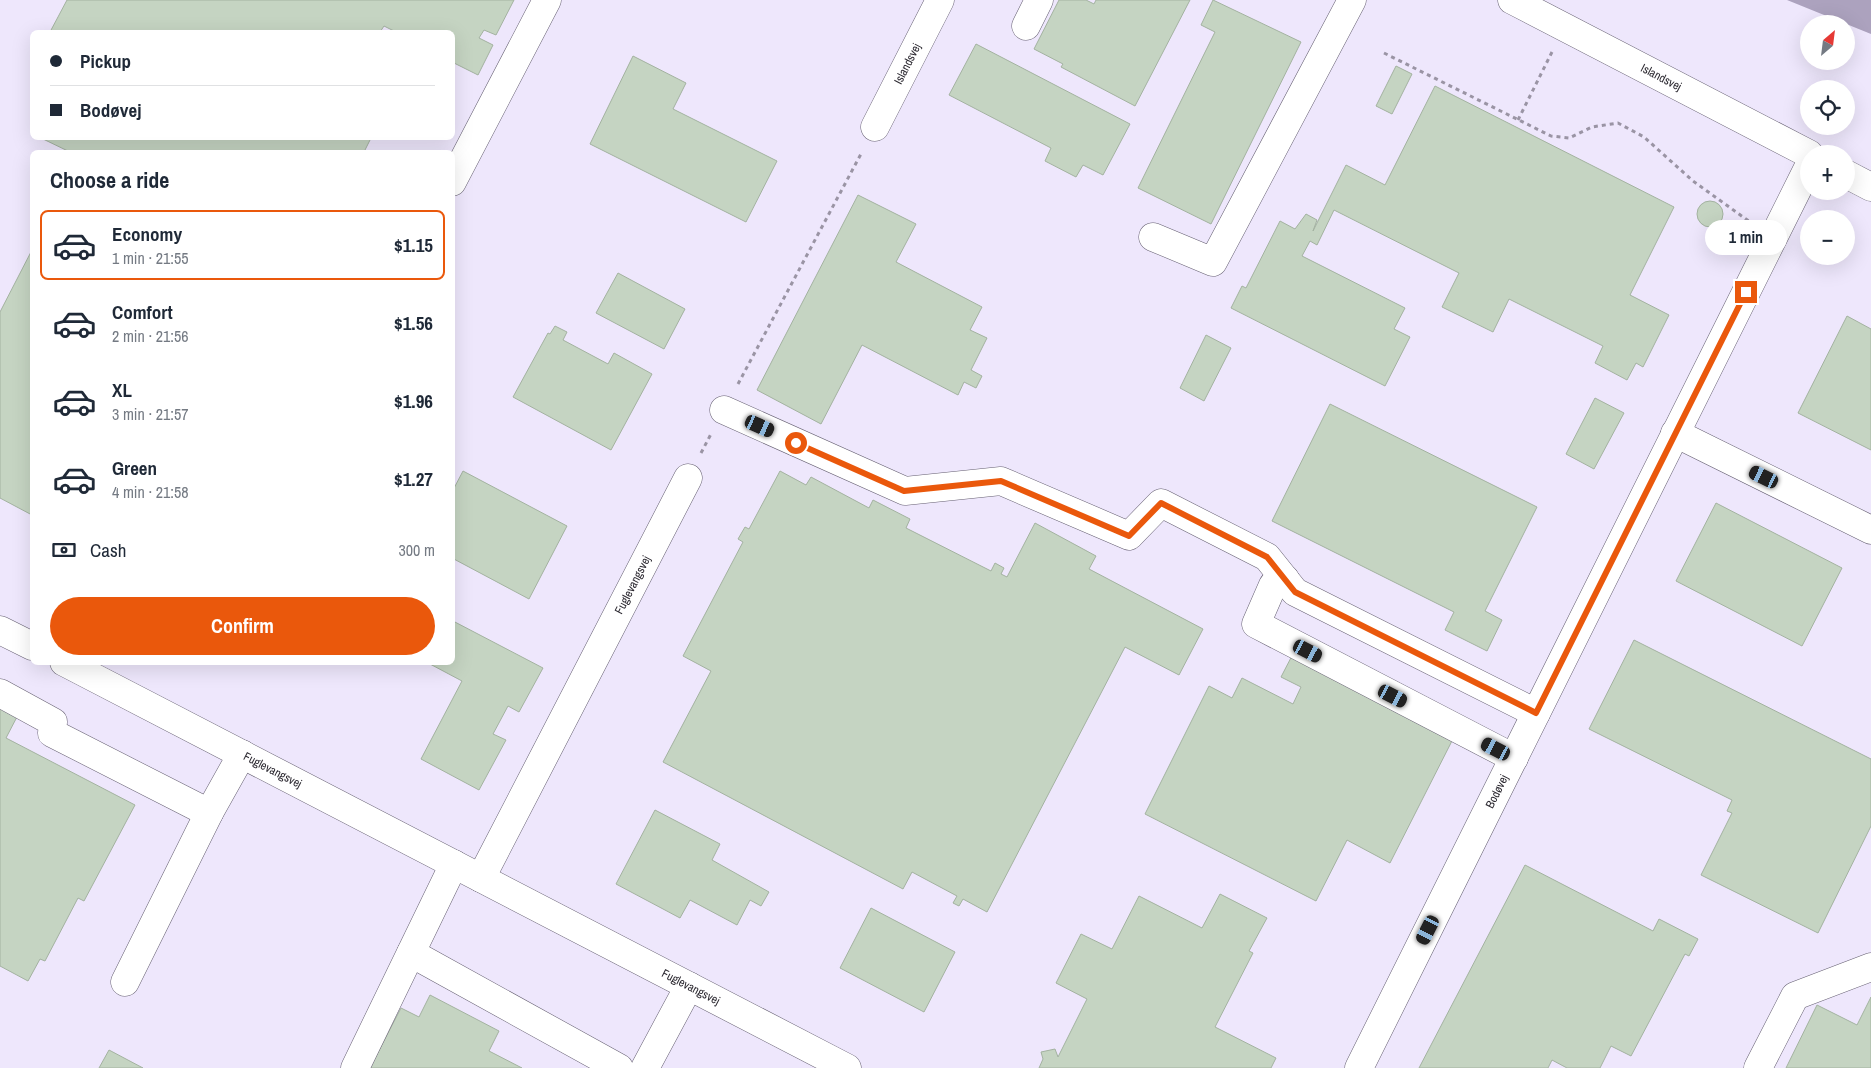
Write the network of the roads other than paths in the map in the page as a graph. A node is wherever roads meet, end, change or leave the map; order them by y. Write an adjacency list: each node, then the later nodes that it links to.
1 (547, 0): 9 (street)
2 (940, 0): 7 (street, Islandsvej)
3 (1039, 0): 6 (street)
4 (1352, 0): 13 (street)
5 (1512, 0): 8 (street, Islandsvej)
6 (1026, 26)
7 (875, 127)
8 (1800, 149)
9 (455, 176)
10 (1855, 179): 12 (street)
11 (1800, 184): 15 (street, Bodøvej)
12 (1871, 187)
13 (1152, 237)
14 (724, 410): 18 (street)
15 (1675, 433): 17 (street); 23 (street, Bodøvej)
16 (688, 478): 28 (street, Fuglevangsvej)
17 (1871, 530)
18 (1285, 579): 23 (street); 25 (street)
19 (0, 630): 20 (street)
20 (30, 645)
21 (70, 665): 24 (street, Fuglevangsvej)
22 (0, 693): 26 (street)
23 (1536, 713): 25 (street, Bodøvej)
24 (242, 754): 26 (street); 27 (street, Fuglevangsvej)
25 (1514, 758): 38 (street, Bodøvej)
26 (209, 813): 31 (street)
27 (454, 864): 28 (street, Fuglevangsvej); 29 (street)
28 (481, 878): 32 (street, Fuglevangsvej)
29 (411, 953): 34 (street); 35 (street)
30 (1871, 967): 39 (street)
31 (125, 982)
32 (689, 986): 33 (street, Fuglevangsvej); 36 (street)
33 (816, 1061): 37 (street, Fuglevangsvej)
34 (355, 1068)
35 (619, 1068)
36 (645, 1068)
37 (847, 1068)
38 (1359, 1068)
39 (1758, 1068)

